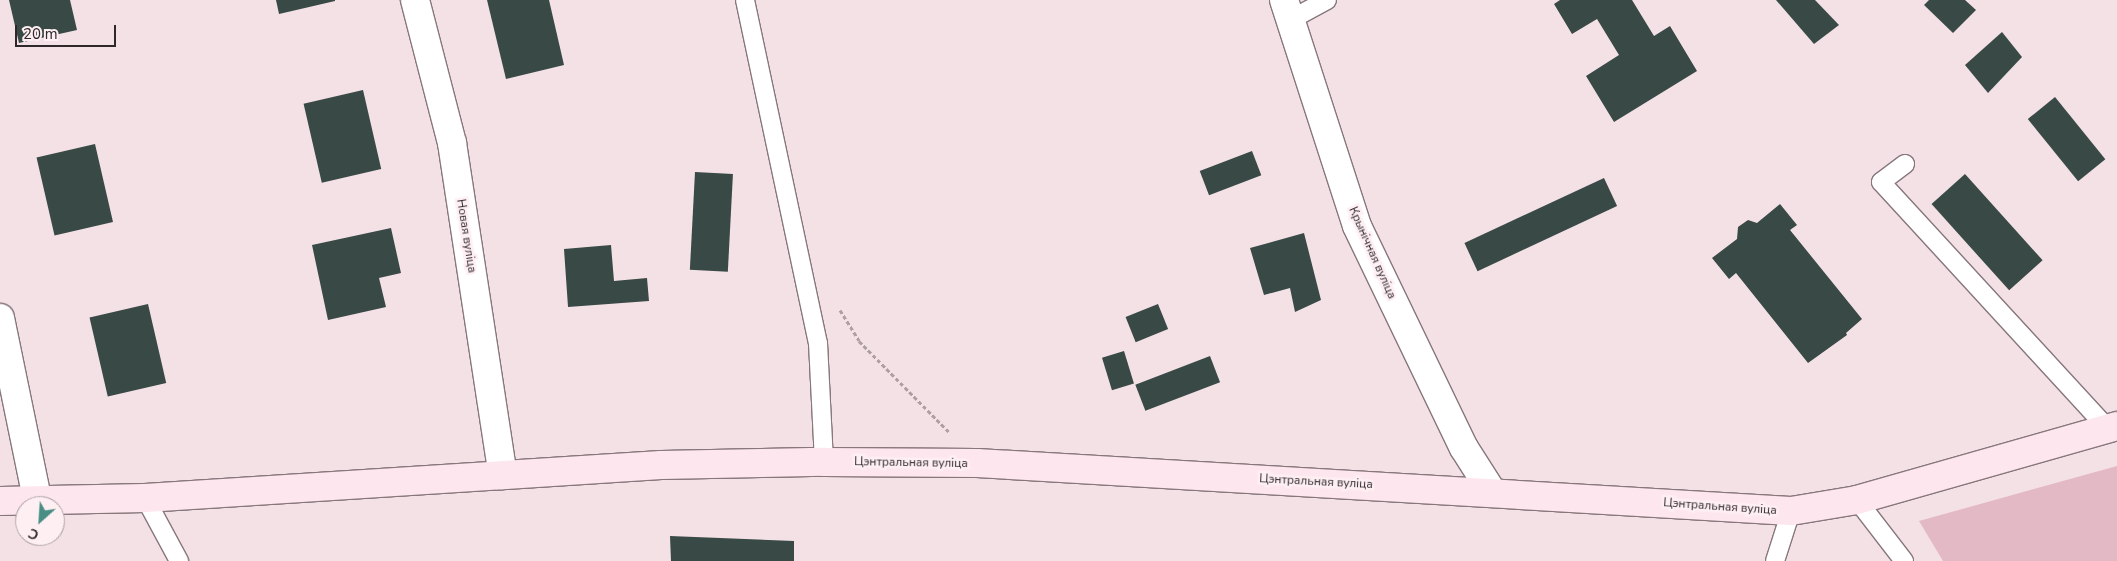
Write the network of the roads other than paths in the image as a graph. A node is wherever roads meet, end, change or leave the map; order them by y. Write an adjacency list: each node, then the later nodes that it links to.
1 (415, 0): 9 (street, Новая вуліца)
2 (745, 0): 8 (lane)
3 (1327, 0): 4 (lane)
4 (1287, 10): 10 (street, Крынічная вуліца)
5 (1905, 164): 7 (lane)
6 (0, 318): 11 (street)
7 (2112, 427): 14 (street, Цэнтральная вуліца)
8 (824, 462): 9 (street, Цэнтральная вуліца); 10 (street, Цэнтральная вуліца)
9 (503, 475): 12 (street, Цэнтральная вуліца)
10 (1492, 492): 17 (street, Цэнтральная вуліца)
11 (36, 496)
12 (145, 498): 13 (street, Цэнтральная вуліца); 18 (lane)
13 (65, 499)
14 (1856, 500): 17 (street, Цэнтральная вуліца); 20 (lane)
15 (15, 501): 16 (street, Цэнтральная вуліца)
16 (0, 502)
17 (1791, 512): 19 (lane)
18 (179, 561)
19 (1775, 561)
20 (1904, 561)

